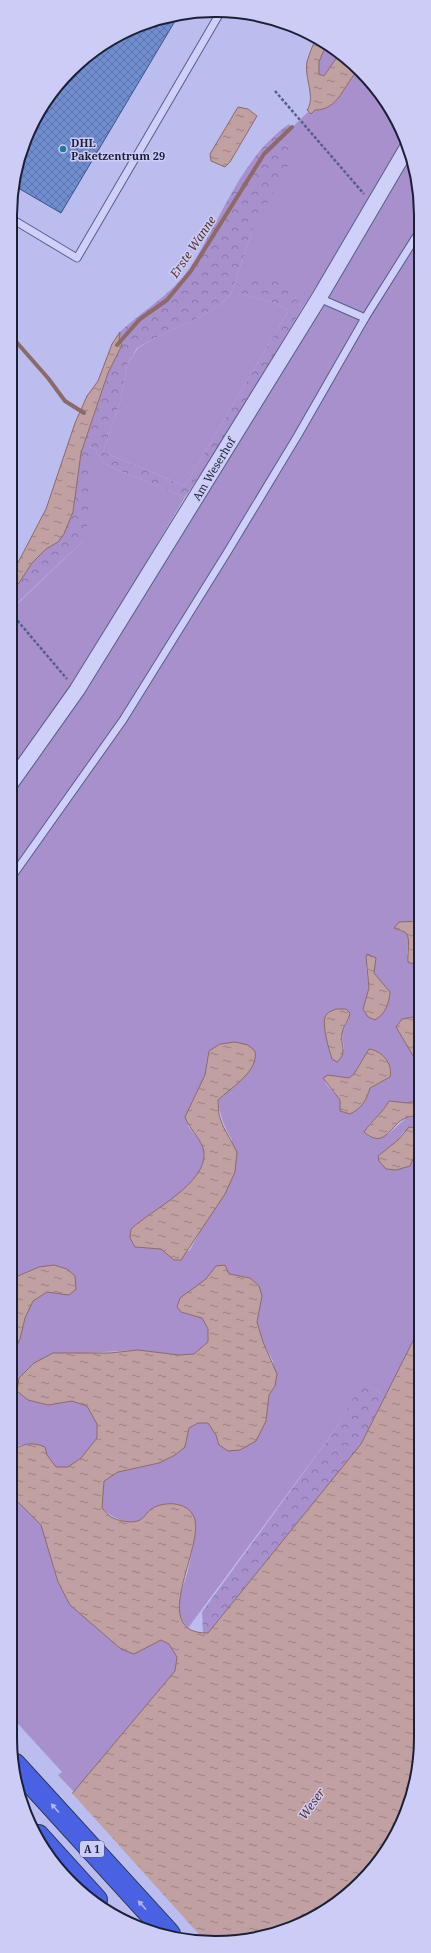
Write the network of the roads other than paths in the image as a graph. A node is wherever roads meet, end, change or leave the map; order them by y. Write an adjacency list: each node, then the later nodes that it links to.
1 (218, 17): 3 (lane)
2 (404, 154): 5 (street, Am Weserhof)
3 (17, 222)
4 (414, 240): 6 (lane)
5 (319, 298): 6 (lane); 7 (street, Am Weserhof)
6 (365, 318): 8 (lane)
7 (17, 775)
8 (17, 870)
9 (20, 1771): 12 (highway, A 1, one-way to 9)
10 (58, 1859): 11 (highway)
11 (81, 1883)
12 (163, 1929)

